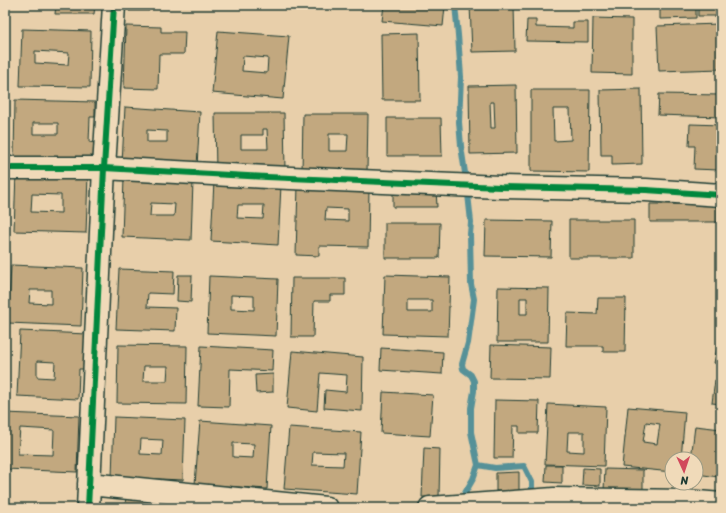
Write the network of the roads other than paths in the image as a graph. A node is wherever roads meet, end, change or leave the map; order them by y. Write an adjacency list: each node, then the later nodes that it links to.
1 (114, 5): 3 (street)
2 (5, 168): 3 (street)
3 (104, 168): 4 (street); 5 (street)
4 (721, 195)
5 (89, 484): 7 (street); 8 (street)
6 (721, 504): 9 (street)
7 (88, 508)
8 (326, 508)
9 (430, 508)

